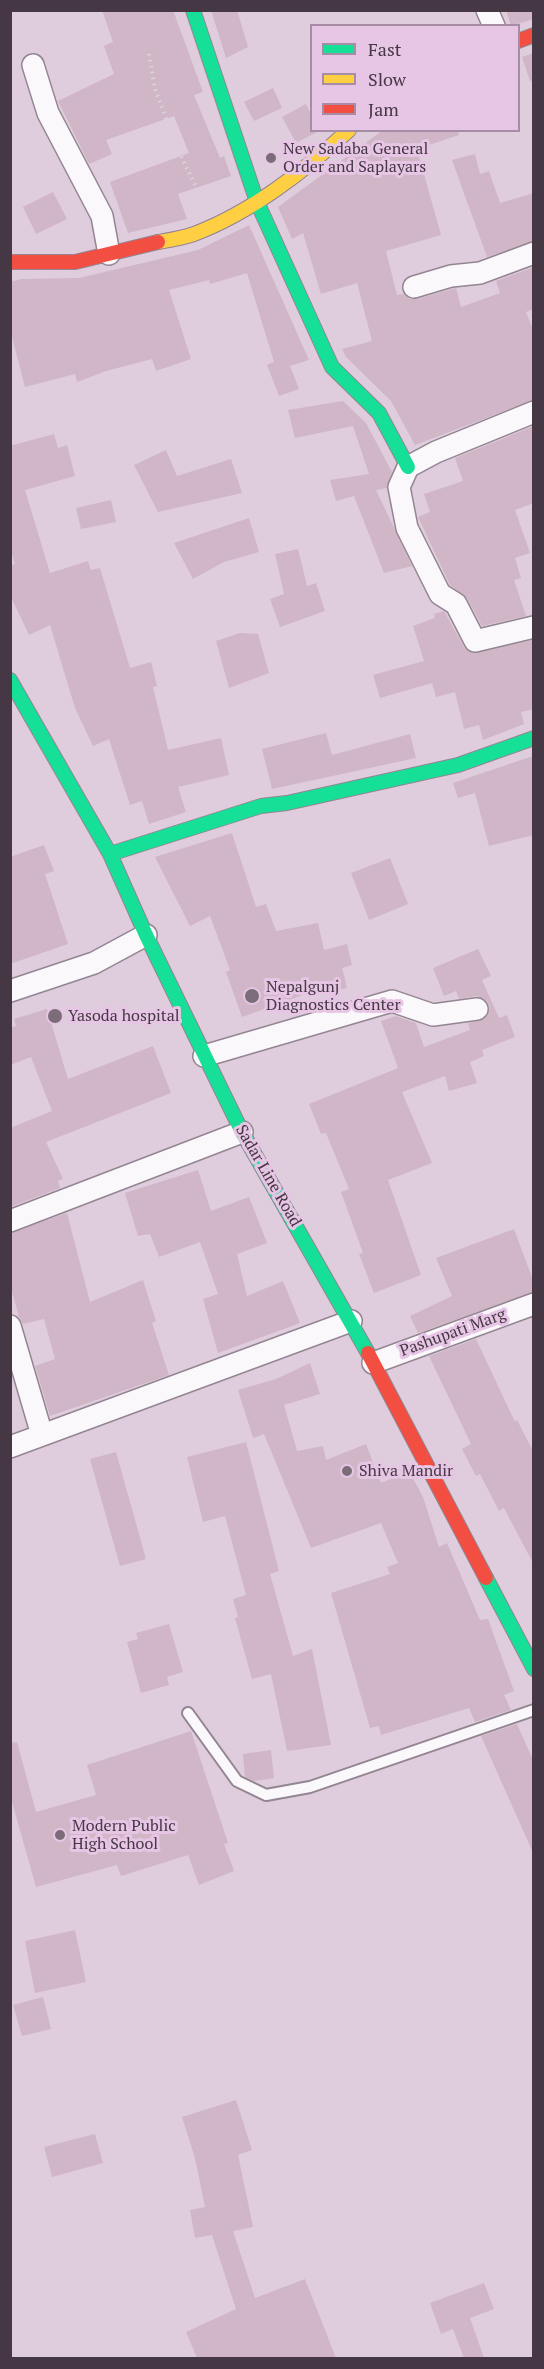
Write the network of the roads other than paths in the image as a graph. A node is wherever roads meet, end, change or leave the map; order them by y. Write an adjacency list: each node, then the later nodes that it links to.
1 (193, 10): 8 (main road)
2 (487, 10): 3 (street)
3 (493, 24)
4 (534, 35): 5 (main road)
5 (520, 41)
6 (33, 65): 10 (street)
7 (347, 132): 8 (main road)
8 (257, 202): 10 (main road); 14 (main road)
9 (534, 253): 12 (street)
10 (109, 254): 11 (main road)
11 (10, 262)
12 (414, 287)
13 (534, 412): 14 (street)
14 (408, 467): 15 (street)
15 (534, 627)
16 (10, 680): 18 (main road, Sadar Line Road)
17 (534, 738): 18 (main road)
18 (110, 854): 19 (main road, Sadar Line Road)
19 (146, 935): 20 (street); 22 (main road, Sadar Line Road)
20 (10, 991)
21 (477, 1009): 22 (street)
22 (204, 1056): 23 (main road, Sadar Line Road)
23 (242, 1132): 24 (street); 26 (main road, Sadar Line Road)
24 (10, 1221)
25 (534, 1304): 28 (street, Pashupati Marg)
26 (351, 1321): 28 (main road, Sadar Line Road); 29 (street)
27 (10, 1326): 29 (street)
28 (374, 1363): 31 (main road, Sadar Line Road)
29 (42, 1435): 30 (street)
30 (10, 1447)
31 (534, 1668)
32 (534, 1710): 33 (lane)
33 (188, 1713)

